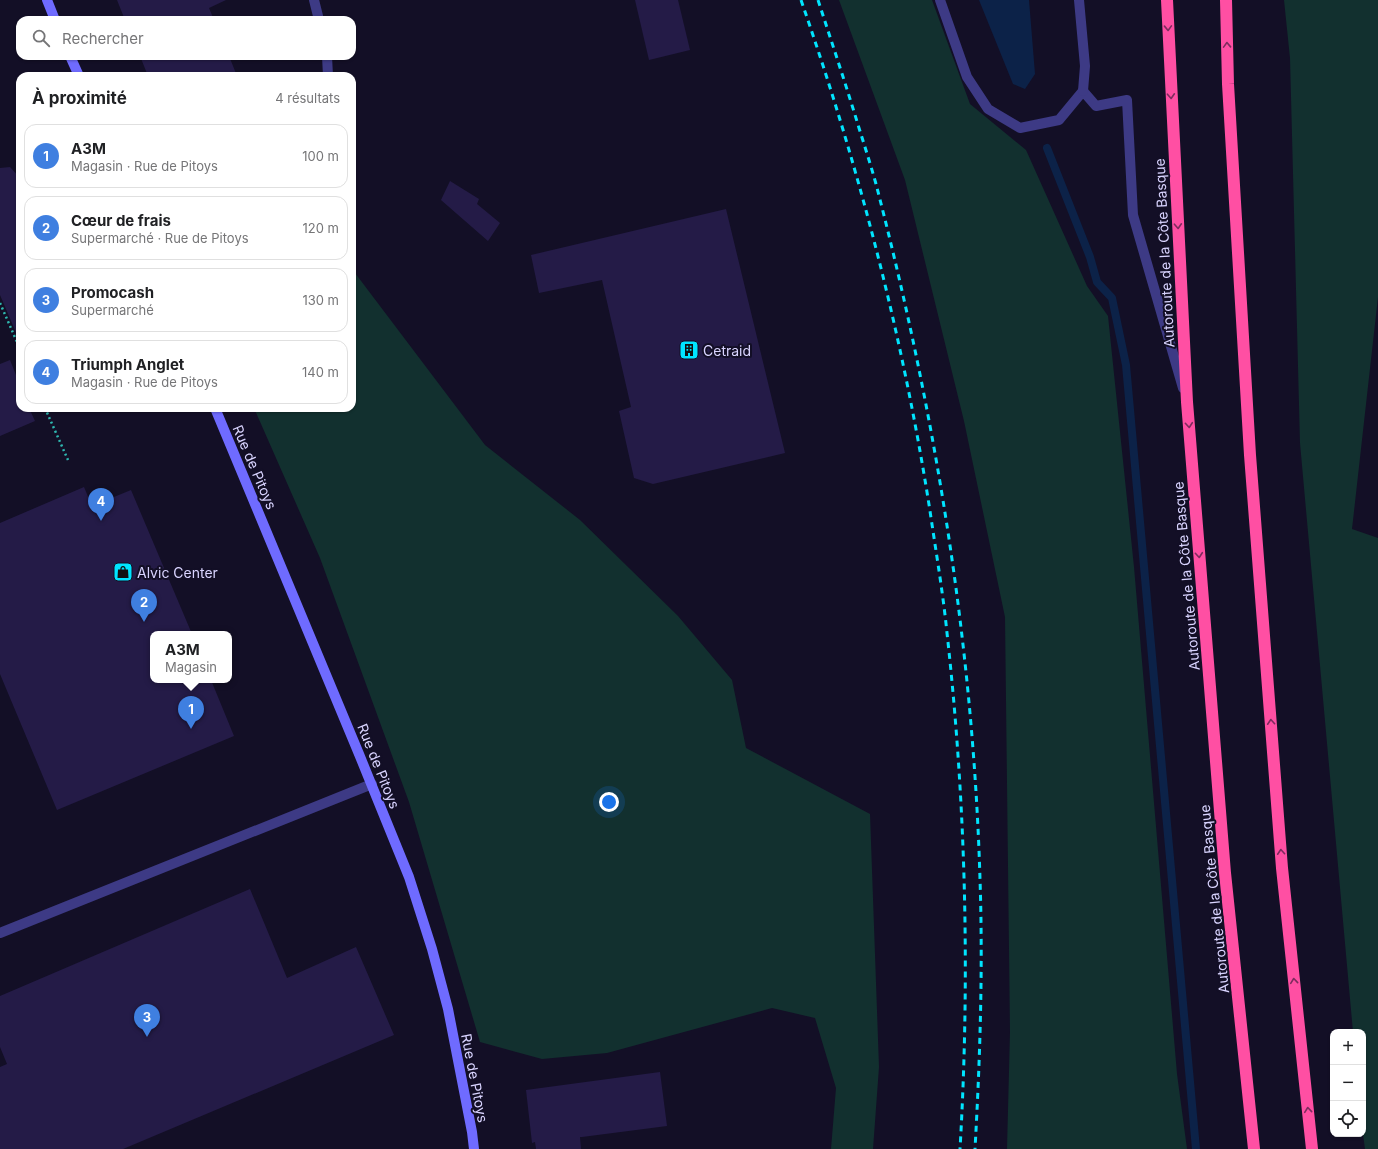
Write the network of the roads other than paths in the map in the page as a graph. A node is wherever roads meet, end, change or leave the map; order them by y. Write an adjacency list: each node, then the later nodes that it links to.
1 (46, 0): 7 (street)
2 (314, 0): 8 (street)
3 (940, 0): 13 (street)
4 (1079, 0): 13 (street)
5 (1167, 0): 14 (highway, Autoroute de la Côte Basque, one-way to 14)
6 (1226, 0): 20 (highway, one-way to 6)
7 (53, 16)
8 (318, 16)
9 (72, 60): 11 (street)
10 (327, 60): 12 (street)
11 (77, 72)
12 (328, 72)
13 (1083, 91): 14 (street)
14 (1187, 402): 19 (highway, Autoroute de la Côte Basque, one-way to 19)
15 (217, 412): 16 (street, Rue de Pitoys)
16 (372, 784): 17 (street); 18 (street, Rue de Pitoys)
17 (0, 933)
18 (474, 1149)
19 (1254, 1149)
20 (1312, 1149)

